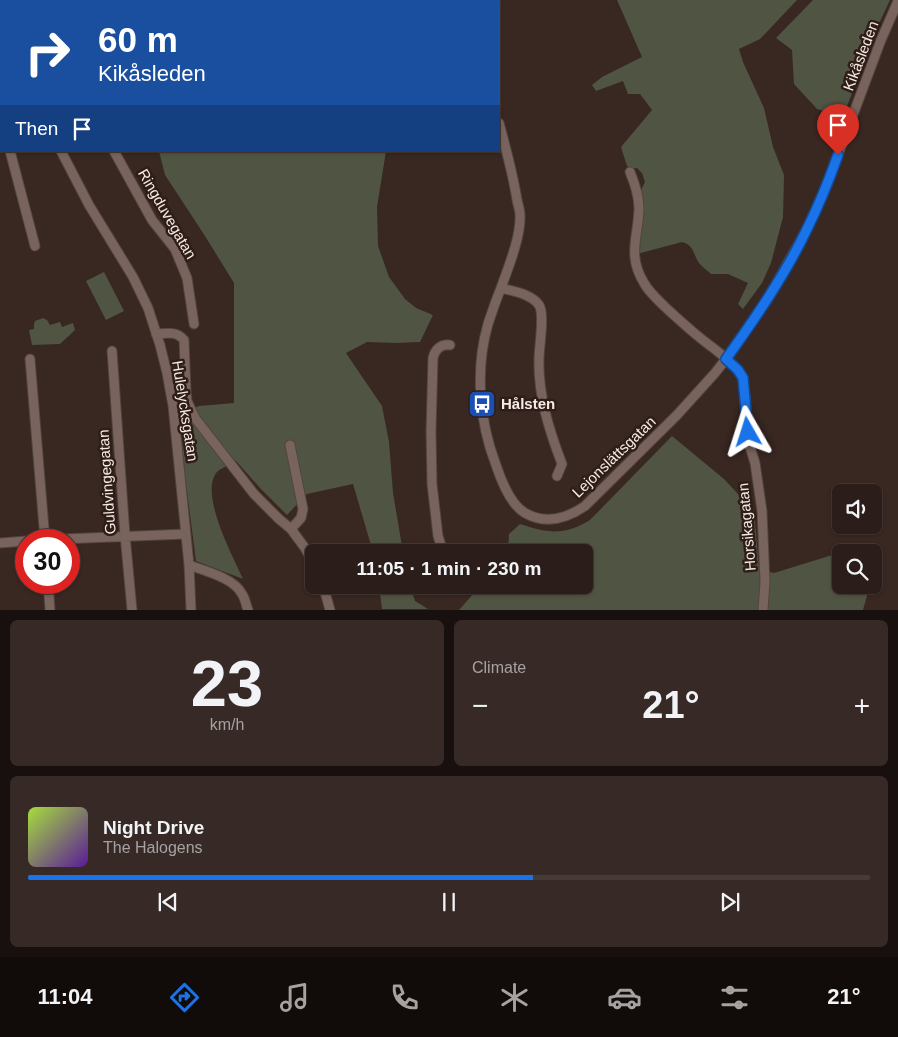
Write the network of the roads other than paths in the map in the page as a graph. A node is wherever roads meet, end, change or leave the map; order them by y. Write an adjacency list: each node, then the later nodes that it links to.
1 (898, 1): 14 (street, Kikåsleden)
2 (500, 127): 8 (street, Lejonslättsgatan)
3 (10, 152): 7 (street)
4 (62, 152): 10 (street, Hulelycksgatan)
5 (115, 152): 9 (street, Ringduvegatan)
6 (630, 172): 14 (street, Horsikagatan)
7 (36, 246)
8 (501, 288): 14 (street, Lejonslättsgatan); 16 (street, Lejonslättsgatan)
9 (194, 324)
10 (156, 334): 18 (street); 19 (street, Hulelycksgatan)
11 (450, 345): 24 (street)
12 (112, 352): 20 (street, Guldvingegatan)
13 (30, 359): 17 (street)
14 (726, 359): 34 (street, Horsikagatan)
15 (290, 445): 18 (street)
16 (557, 476)
17 (45, 529)
18 (291, 529): 25 (street)
19 (186, 534): 20 (street); 26 (street, Hulelycksgatan)
20 (125, 535): 21 (street); 30 (street, Guldvingegatan)
21 (80, 538)
22 (15, 542): 23 (street)
23 (0, 543)
24 (440, 544)
25 (305, 548)
26 (189, 566): 31 (street, Hulelycksgatan); 32 (street)
27 (49, 594): 29 (street)
28 (326, 594): 33 (street)
29 (50, 610)
30 (132, 610)
31 (191, 610)
32 (248, 610)
33 (330, 610)
34 (763, 610)

